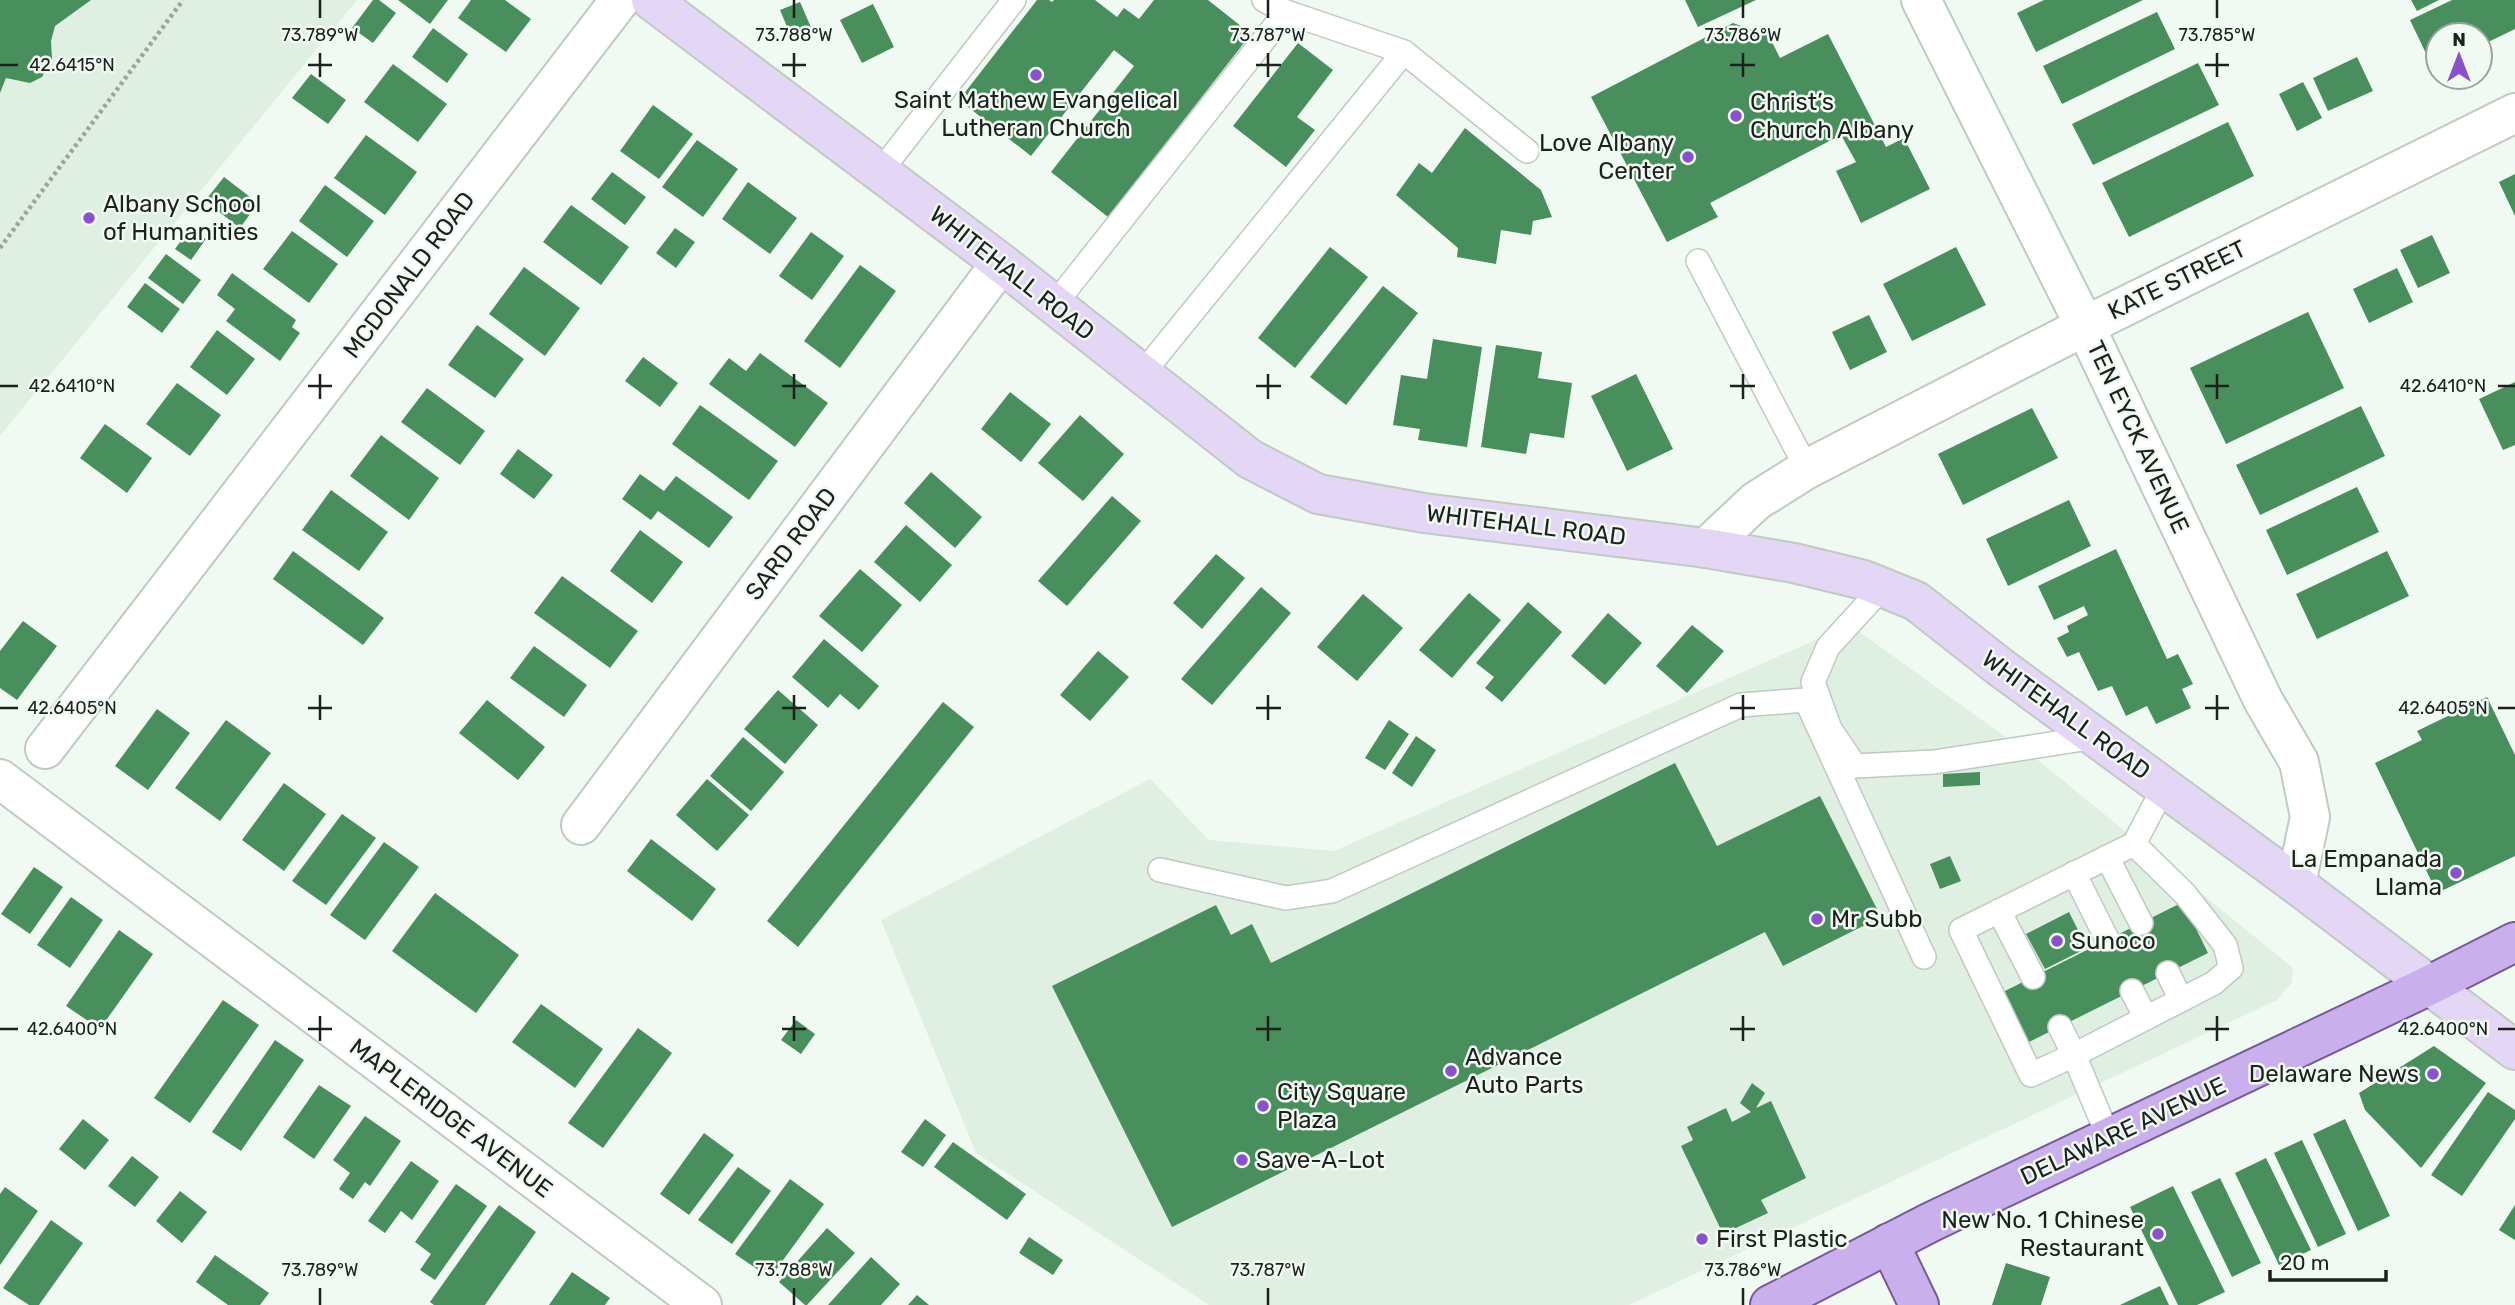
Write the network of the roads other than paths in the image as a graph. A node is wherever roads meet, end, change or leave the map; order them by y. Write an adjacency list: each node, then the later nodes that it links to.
1 (620, 0): 21 (street, MCDONALD ROAD)
2 (652, 0): 10 (street, WHITEHALL ROAD)
3 (1014, 0): 10 (lane)
4 (1264, 0): 6 (lane)
5 (1921, 0): 14 (street, TEN EYCK AVENUE)
6 (1286, 12): 7 (lane); 13 (lane)
7 (1404, 52): 9 (lane); 15 (lane)
8 (2515, 113): 14 (street, KATE STREET)
9 (1527, 151)
10 (880, 172): 12 (street, WHITEHALL ROAD)
11 (1698, 261): 16 (lane)
12 (1000, 263): 13 (street, WHITEHALL ROAD); 24 (street, SARD ROAD)
13 (1054, 305): 15 (street, WHITEHALL ROAD)
14 (2085, 326): 16 (street, KATE STREET); 29 (street, TEN EYCK AVENUE)
15 (1142, 373): 17 (street, WHITEHALL ROAD)
16 (1807, 469): 17 (street, KATE STREET)
17 (1706, 548): 18 (street, WHITEHALL ROAD)
18 (1883, 587): 19 (lane); 20 (street, WHITEHALL ROAD)
19 (1825, 731): 20 (lane); 27 (lane); 34 (lane)
20 (2096, 737): 23 (street, WHITEHALL ROAD)
21 (45, 749)
22 (0, 779): 46 (street, MAPLERIDGE AVENUE)
23 (2164, 787): 25 (lane); 29 (street, WHITEHALL ROAD)
24 (581, 825)
25 (2134, 844): 26 (lane); 39 (lane)
26 (2107, 857): 28 (lane); 31 (lane)
27 (1160, 870)
28 (2074, 873): 30 (lane); 32 (lane)
29 (2296, 884): 37 (street, WHITEHALL ROAD)
30 (1999, 911): 36 (lane); 43 (lane)
31 (2141, 923)
32 (2107, 939)
33 (2515, 942): 37 (main road, DELAWARE AVENUE)
34 (1924, 957)
35 (2168, 974): 39 (lane)
36 (2033, 977)
37 (2430, 985): 42 (street, WHITEHALL ROAD); 44 (main road, DELAWARE AVENUE)
38 (2132, 991): 40 (lane)
39 (2181, 1000): 40 (lane)
40 (2146, 1018): 43 (lane)
41 (2060, 1027): 43 (lane)
42 (2515, 1051)
43 (2074, 1055): 44 (lane)
44 (2109, 1138): 45 (main road, DELAWARE AVENUE)
45 (1889, 1243): 47 (main road, DELAWARE AVENUE); 48 (main road)
46 (702, 1305)
47 (1770, 1305)
48 (1919, 1305)

